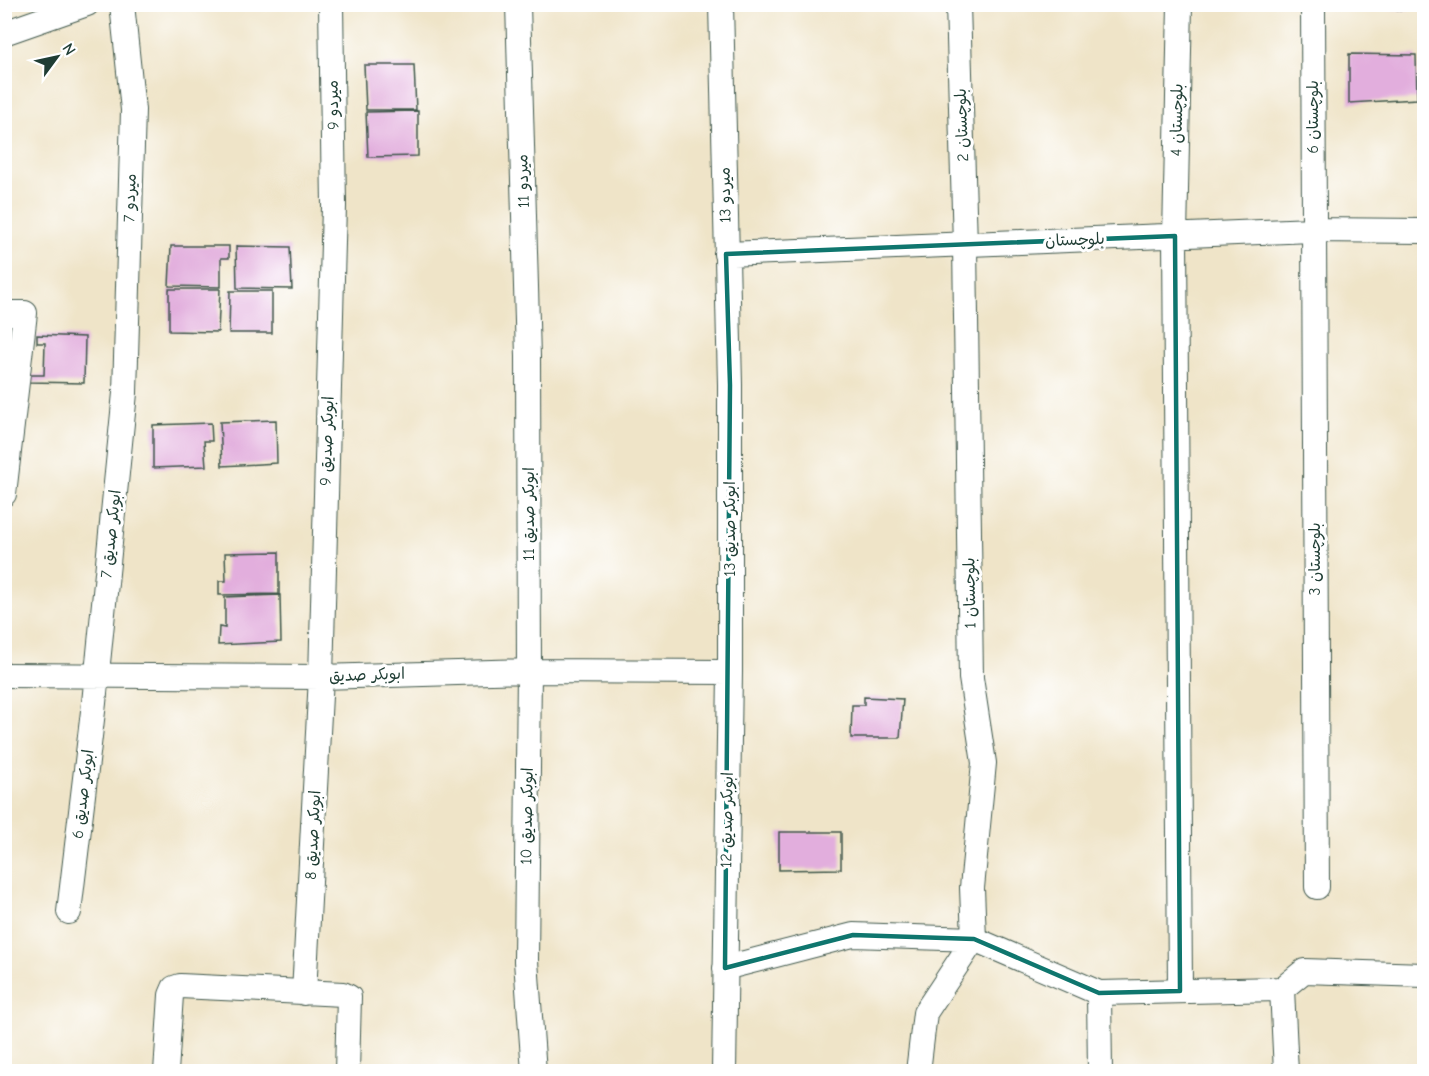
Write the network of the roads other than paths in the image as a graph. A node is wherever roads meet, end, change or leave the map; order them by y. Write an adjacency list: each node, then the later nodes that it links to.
1 (87, 4): 9 (street)
2 (122, 4): 19 (street, میردو 7)
3 (331, 4): 10 (street, میردو 9)
4 (518, 4): 17 (street, میردو 11)
5 (722, 4): 15 (street, میردو 13)
6 (958, 4): 14 (street, بلوچستان 2)
7 (1180, 4): 13 (street, بلوچستان 4)
8 (1313, 4): 11 (street, بلوچستان 6)
9 (4, 33)
10 (334, 206): 25 (street, ابوبکر صدیق 9)
11 (1312, 230): 12 (street, بلوچستان); 13 (street, بلوچستان); 26 (street, بلوچستان 3)
12 (1425, 231)
13 (1175, 236): 14 (street, بلوچستان); 32 (street, بلوچستان 4)
14 (965, 245): 15 (street, بلوچستان); 28 (street, بلوچستان 1)
15 (726, 254): 18 (street, میردو 13)
16 (15, 313): 20 (street)
17 (528, 357): 21 (street, ابوبکر صدیق 11)
18 (730, 385): 22 (street, ابوبکر صدیق 13)
19 (125, 393): 24 (street, ابوبکر صدیق 7)
20 (4, 494)
21 (529, 670): 22 (street, ابوبکر صدیق); 25 (street, ابوبکر صدیق); 38 (street, ابوبکر صدیق 10)
22 (730, 672): 29 (street, ابوبکر صدیق 12)
23 (4, 675): 24 (street, ابوبکر صدیق)
24 (97, 676): 25 (street, ابوبکر صدیق); 27 (street, ابوبکر صدیق 6)
25 (321, 677): 33 (street, ابوبکر صدیق 8)
26 (1317, 887)
27 (69, 912)
28 (974, 939): 29 (street); 34 (street); 35 (street)
29 (725, 968): 39 (street, ابوبکر صدیق 12)
30 (1425, 975): 31 (street)
31 (1282, 989): 32 (street); 41 (street)
32 (1180, 991): 34 (street)
33 (304, 993): 36 (street); 37 (street)
34 (1099, 993): 40 (street)
35 (918, 1067)
36 (166, 1071)
37 (346, 1071)
38 (534, 1071)
39 (724, 1071)
40 (1100, 1071)
41 (1286, 1071)

